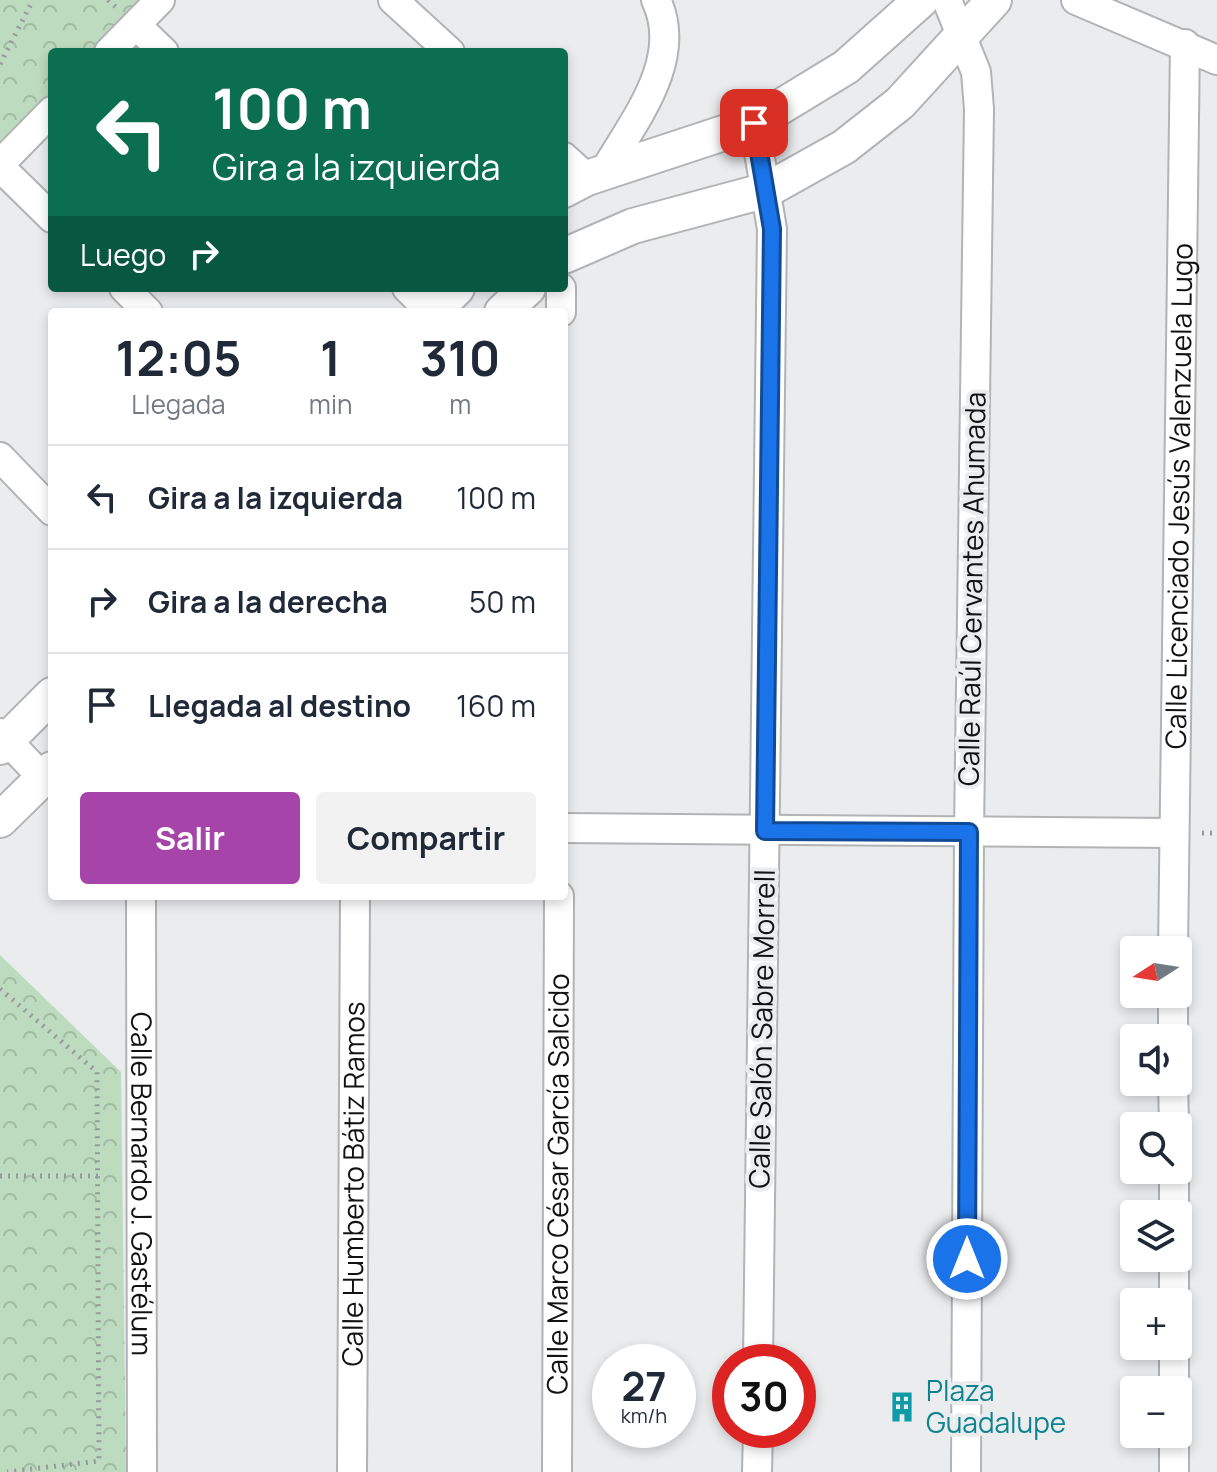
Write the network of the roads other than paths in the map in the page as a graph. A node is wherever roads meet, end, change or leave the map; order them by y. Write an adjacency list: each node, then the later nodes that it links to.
1 (160, 0): 8 (street)
2 (393, 0): 13 (street)
3 (656, 0): 18 (street)
4 (921, 0): 16 (street)
5 (947, 0): 9 (street, Calle Raúl Cervantes Ahumada)
6 (994, 0): 9 (street)
7 (1076, 0): 10 (street)
8 (136, 25): 11 (street); 12 (street)
9 (962, 37): 19 (street); 38 (street, Calle Raúl Cervantes Ahumada)
10 (1185, 44): 14 (street); 39 (street, Calle Licenciado Jesús Valenzuela Lugo)
11 (113, 48)
12 (160, 48)
13 (446, 48)
14 (1217, 60)
15 (48, 115): 17 (street)
16 (754, 123): 18 (street); 19 (street, Calle Salón Sabre Morrell)
17 (0, 165): 20 (street)
18 (580, 174)
19 (767, 190): 21 (street); 37 (street, Calle Salón Sabre Morrell)
20 (48, 214)
21 (568, 254)
22 (128, 292): 26 (street)
23 (411, 292): 27 (street)
24 (453, 292): 28 (street)
25 (524, 292): 29 (street)
26 (144, 308)
27 (428, 308)
28 (436, 308)
29 (506, 308)
30 (0, 457): 31 (street)
31 (48, 507)
32 (48, 699): 33 (street)
33 (2, 740): 34 (street)
34 (47, 774): 35 (street)
35 (0, 820)
36 (568, 828): 37 (street)
37 (765, 831): 38 (street); 44 (street, Calle Salón Sabre Morrell)
38 (969, 832): 39 (street); 51 (street, Calle Raúl Cervantes Ahumada)
39 (1173, 833): 43 (street, Calle Licenciado Jesús Valenzuela Lugo)
40 (141, 900): 47 (street, Calle Bernardo J. Gastélum)
41 (355, 900): 48 (street, Calle Humberto Bátiz Ramos)
42 (559, 900): 49 (street, Calle Marco César García Salcido)
43 (1173, 936)
44 (758, 1344)
45 (758, 1448): 50 (street)
46 (1174, 1448): 52 (street)
47 (142, 1472)
48 (352, 1472)
49 (557, 1472)
50 (757, 1472)
51 (966, 1472)
52 (1174, 1472)

